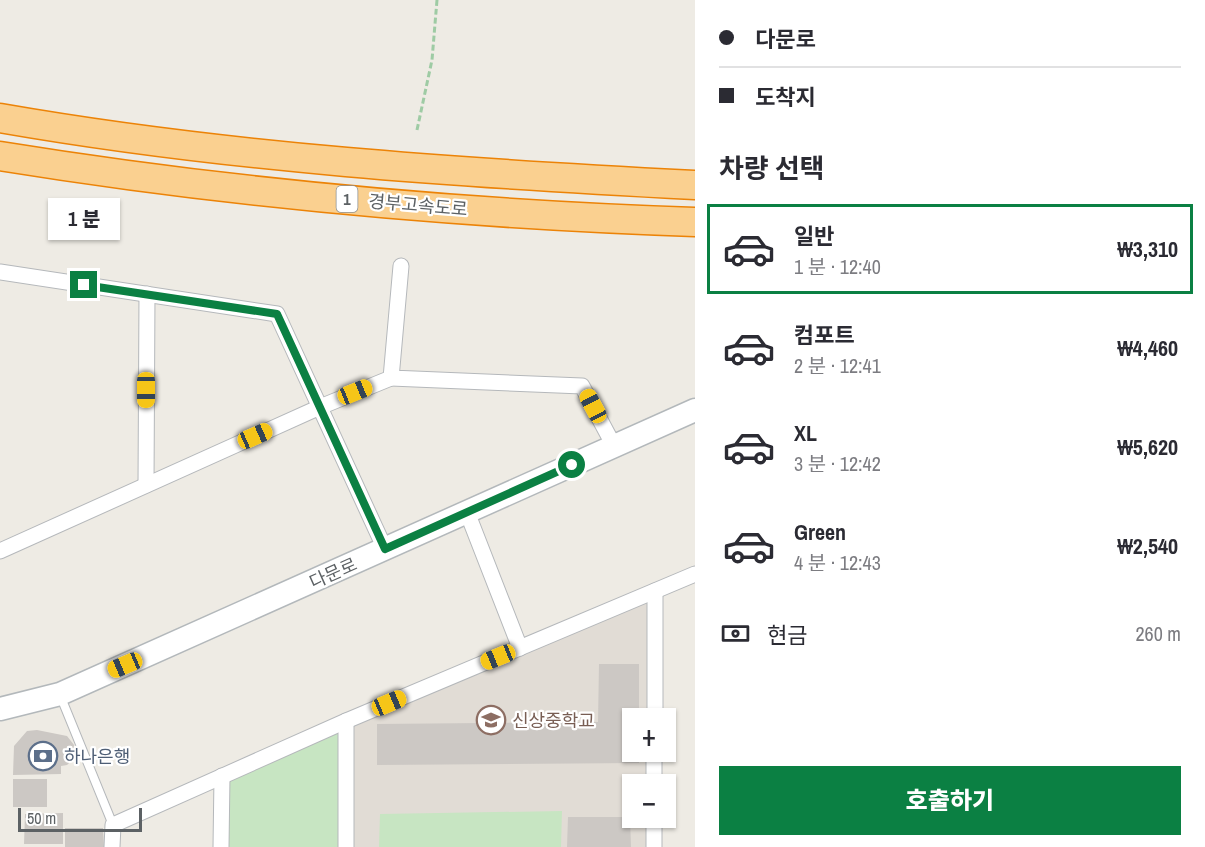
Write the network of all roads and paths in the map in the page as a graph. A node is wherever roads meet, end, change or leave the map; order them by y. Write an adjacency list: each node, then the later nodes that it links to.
1 (437, 0): 3 (path)
2 (0, 118): 5 (highway, 경부고속도로 / 1)
3 (417, 130)
4 (0, 156): 6 (highway, 경부고속도로 / 1)
5 (695, 185)
6 (695, 222)
7 (401, 266): 10 (street)
8 (0, 272): 9 (street)
9 (147, 294): 11 (street); 14 (street)
10 (391, 378): 11 (street); 13 (street)
11 (320, 407): 14 (street); 16 (street)
12 (695, 410): 13 (street, 다문로)
13 (614, 446): 15 (street, 다문로)
14 (146, 485): 17 (street)
15 (467, 512): 16 (street, 다문로); 20 (street)
16 (385, 549): 21 (street, 다문로)
17 (0, 550)
18 (695, 574): 19 (street)
19 (655, 591): 20 (street); 22 (street)
20 (520, 648): 24 (street)
21 (60, 694): 23 (street, 다문로); 26 (lane)
22 (655, 708)
23 (0, 709)
24 (346, 721): 25 (street); 30 (street)
25 (222, 776): 26 (street); 29 (street)
26 (112, 825): 28 (street)
27 (654, 828): 31 (street)
28 (112, 847)
29 (221, 847)
30 (346, 847)
31 (654, 847)

